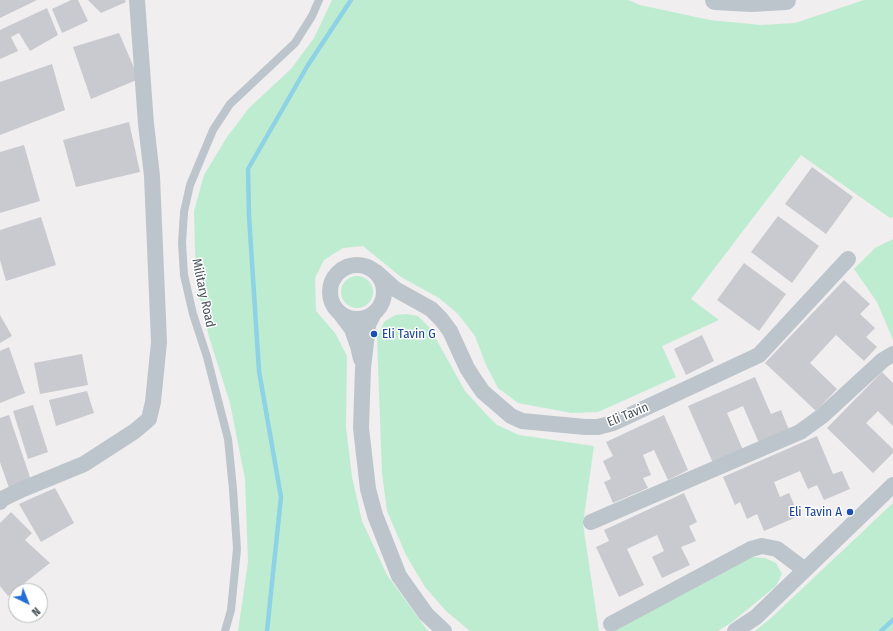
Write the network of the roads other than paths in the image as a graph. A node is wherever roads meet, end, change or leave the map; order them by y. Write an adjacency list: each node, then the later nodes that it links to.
1 (137, 0): 13 (street)
2 (319, 0): 17 (lane, Military Road)
3 (715, 0): 4 (street)
4 (786, 0)
5 (848, 259): 7 (street, Eli Tavin)
6 (376, 272): 7 (street, Eli Tavin); 8 (street); 9 (street)
7 (415, 300): 8 (street)
8 (377, 310): 9 (street); 11 (street)
9 (339, 312): 11 (street)
10 (893, 354): 14 (street)
11 (362, 368): 18 (street)
12 (893, 485): 15 (street)
13 (0, 502)
14 (591, 522)
15 (805, 570): 16 (street); 19 (street)
16 (611, 624)
17 (225, 631)
18 (444, 631)
19 (735, 631)

